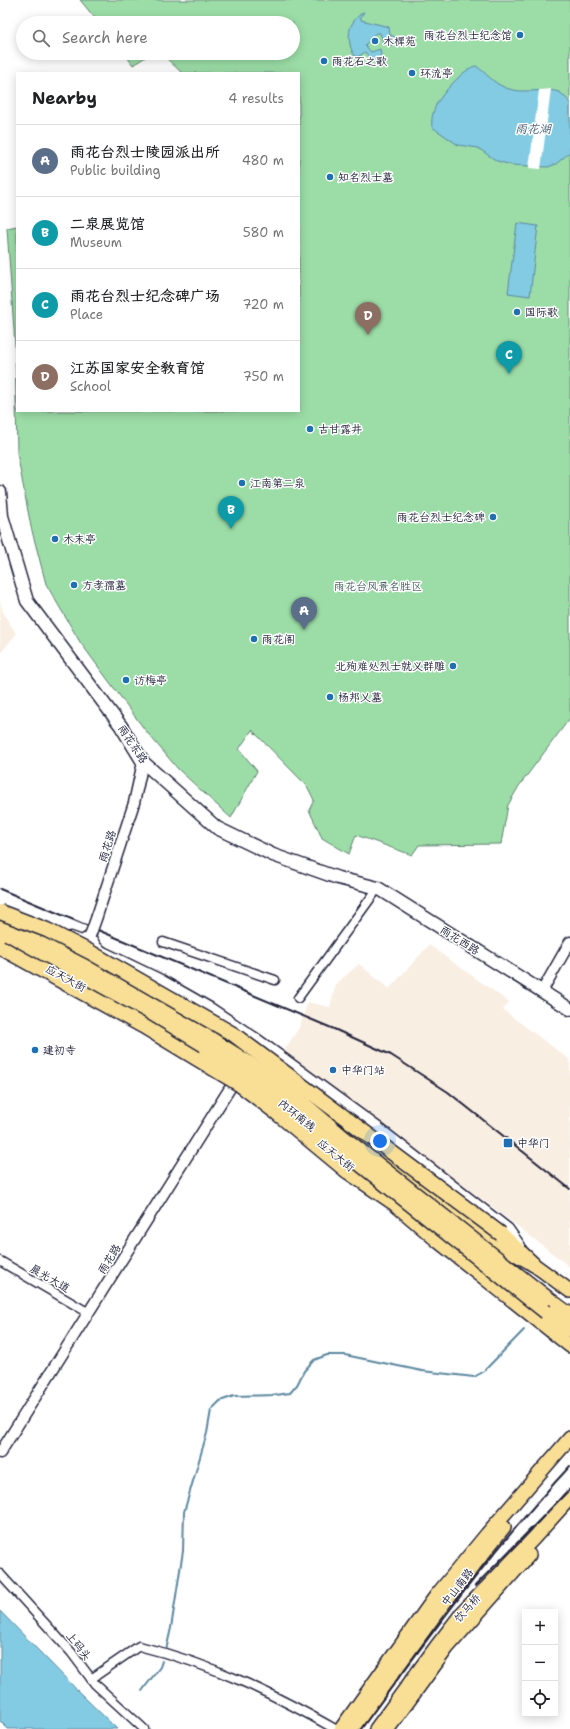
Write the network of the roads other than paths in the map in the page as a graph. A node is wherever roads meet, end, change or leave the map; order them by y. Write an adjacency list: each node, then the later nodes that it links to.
1 (0, 492): 2 (main road, 雨花东路)
2 (142, 762): 3 (main road, 雨花东路); 8 (street, 雨花路, bridge)
3 (378, 888): 14 (main road, 雨花西路); 15 (street)
4 (0, 905): 8 (street)
5 (0, 912): 23 (highway, bridge)
6 (0, 916): 19 (main road)
7 (0, 924): 26 (highway, 内环南线, bridge)
8 (90, 936): 18 (street)
9 (0, 937): 27 (highway, 内环南线, bridge)
10 (164, 942): 13 (street)
11 (570, 942): 14 (street)
12 (0, 946): 20 (main road, 应天大街); 21 (highway, bridge)
13 (275, 980)
14 (542, 991): 16 (main road, 雨花西路)
15 (298, 998)
16 (570, 1008)
17 (261, 1030): 18 (street)
18 (258, 1040): 19 (street); 23 (street)
19 (254, 1056): 20 (street, 雨花路); 23 (main road)
20 (237, 1077): 21 (main road, 应天大街); 25 (street, 雨花路)
21 (391, 1201): 28 (main road, 应天大街)
22 (0, 1261): 25 (street, 晨光大道)
23 (533, 1264): 24 (main road)
24 (570, 1291)
25 (89, 1313): 31 (street, 雨花路)
26 (570, 1315)
27 (570, 1330)
28 (570, 1346)
29 (570, 1438): 38 (main road)
30 (570, 1452): 39 (main road, 中山南路)
31 (0, 1454)
32 (570, 1498): 40 (main road, 饮马桥)
33 (570, 1509): 41 (main road)
34 (0, 1574): 35 (street, 上码头)
35 (91, 1679): 36 (street, 上码头); 37 (street)
36 (144, 1729)
37 (335, 1729)
38 (341, 1729)
39 (352, 1729)
40 (376, 1729)
41 (388, 1729)

